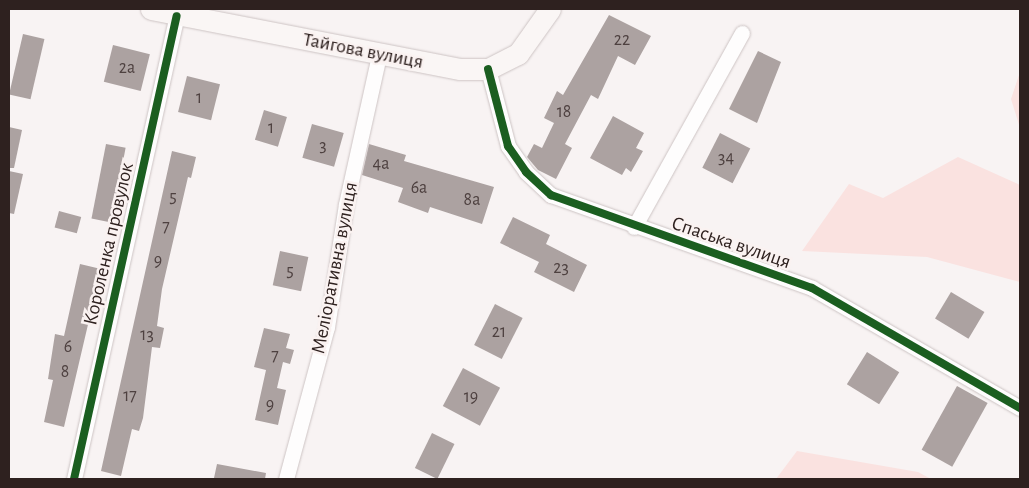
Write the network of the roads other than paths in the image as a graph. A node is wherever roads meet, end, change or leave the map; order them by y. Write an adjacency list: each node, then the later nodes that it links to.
1 (151, 9): 3 (street, Тайгова вулиця)
2 (550, 9): 6 (street, Тайгова вулиця)
3 (177, 16): 5 (street, Тайгова вулиця); 9 (street, Короленка провулок)
4 (742, 33): 7 (street)
5 (379, 54): 6 (street, Тайгова вулиця); 10 (street, Меліоративна вулиця)
6 (488, 69): 7 (street, Спаська вулиця)
7 (634, 227): 8 (street, Спаська вулиця)
8 (1020, 408)
9 (74, 479)
10 (286, 479)

